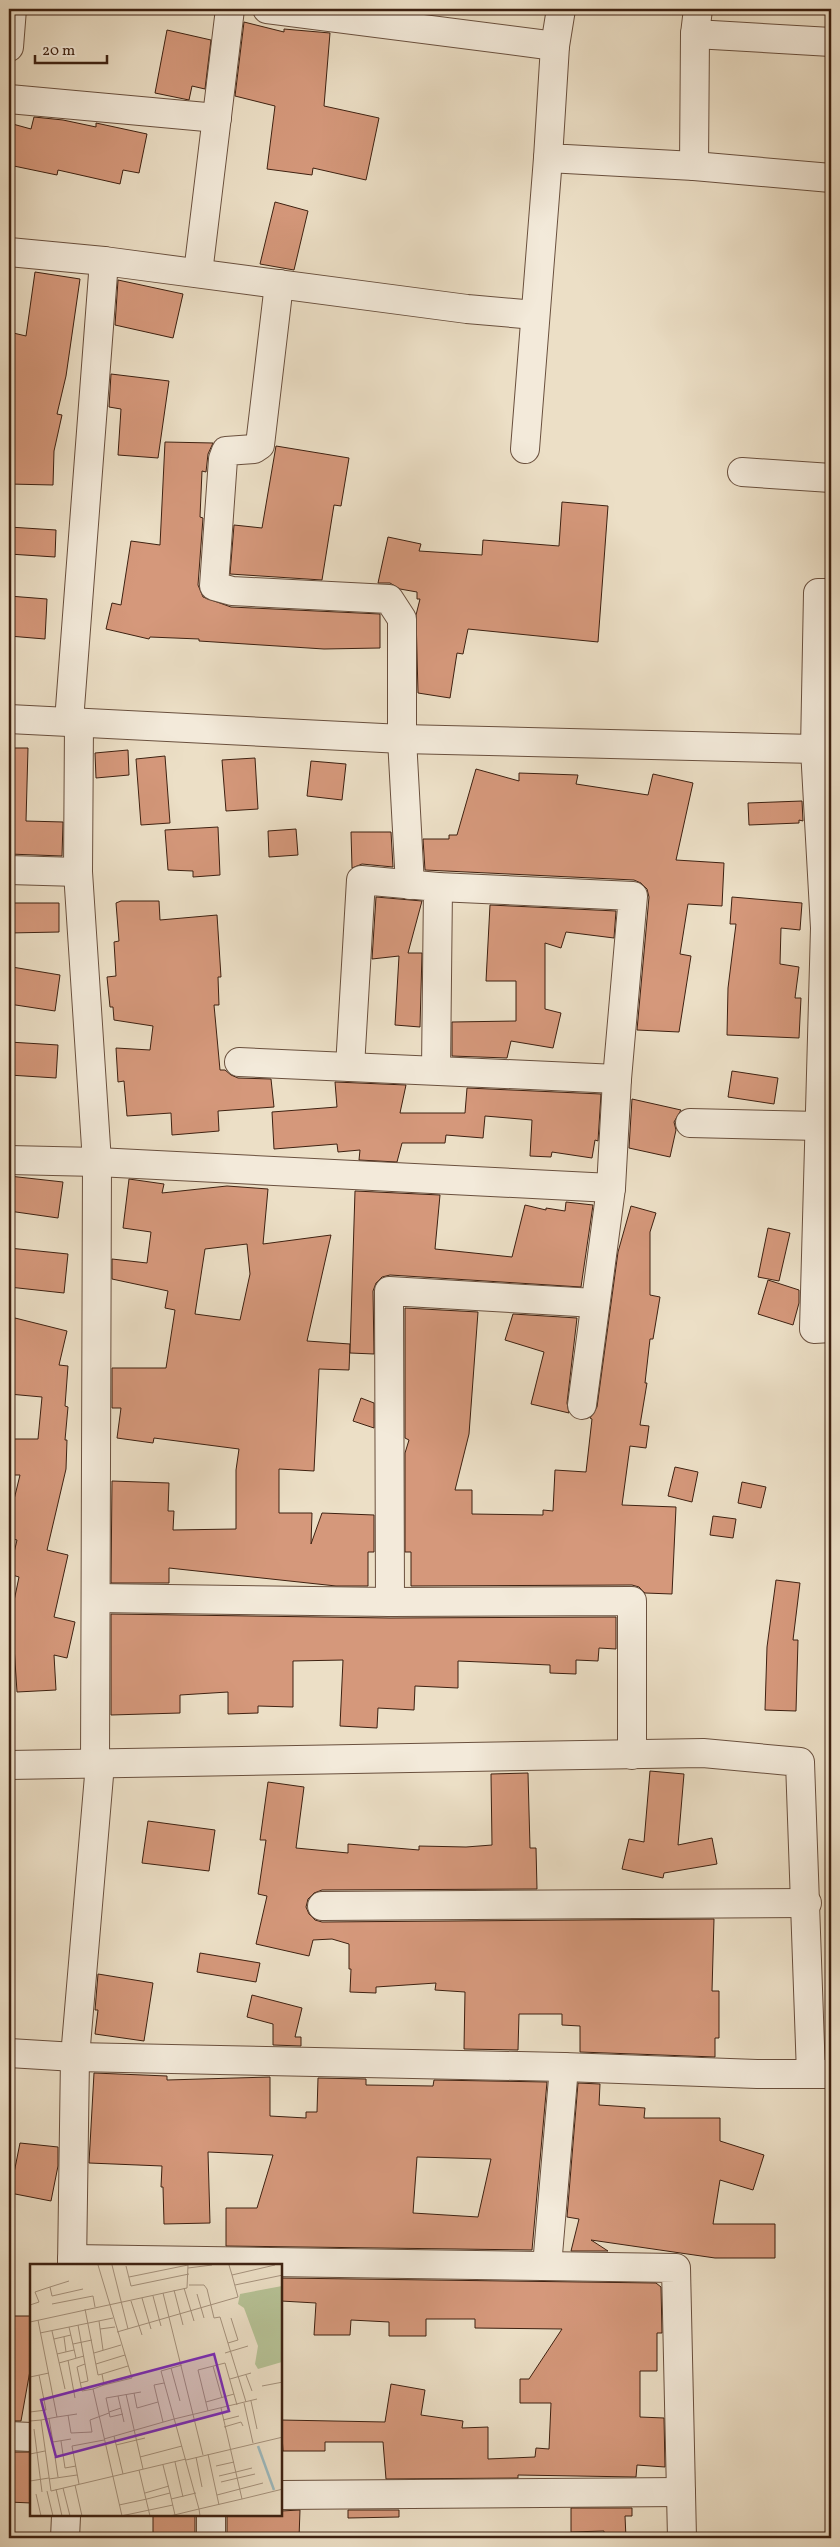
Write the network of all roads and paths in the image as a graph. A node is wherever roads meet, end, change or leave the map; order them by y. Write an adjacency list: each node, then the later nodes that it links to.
1 (12, 9): 8 (street)
2 (230, 9): 10 (street)
3 (267, 9): 7 (street)
4 (561, 9): 7 (street)
5 (697, 22): 6 (street); 12 (street)
6 (831, 42)
7 (555, 46): 11 (street)
8 (9, 47)
9 (9, 99): 10 (street)
10 (217, 118): 16 (street)
11 (548, 158): 12 (street); 18 (street)
12 (694, 166): 13 (street)
13 (831, 178)
14 (9, 252): 15 (street)
15 (104, 261): 16 (street); 24 (street)
16 (198, 274): 17 (street)
17 (279, 284): 18 (street); 25 (street)
18 (535, 315): 19 (street)
19 (525, 448)
20 (742, 472): 21 (street)
21 (831, 478)
22 (831, 593): 26 (street)
23 (9, 719): 24 (street)
24 (74, 723): 25 (street); 28 (street)
25 (402, 739): 26 (street); 29 (street)
26 (815, 749): 31 (street)
27 (9, 870): 28 (street)
28 (78, 872): 39 (street)
29 (410, 885): 30 (street); 33 (street)
30 (438, 887): 34 (street); 35 (street)
31 (828, 928): 37 (street)
32 (239, 1062): 33 (street)
33 (350, 1067): 34 (street)
34 (436, 1070): 35 (street)
35 (617, 1079): 40 (street)
36 (690, 1123): 37 (street)
37 (820, 1126): 42 (street)
38 (9, 1160): 39 (street)
39 (97, 1162): 40 (street); 44 (street)
40 (611, 1188): 41 (street)
41 (595, 1303): 43 (street); 45 (street)
42 (831, 1328)
43 (582, 1405)
44 (96, 1598): 45 (street); 47 (street)
45 (390, 1602): 46 (street)
46 (632, 1756): 47 (street); 49 (street)
47 (98, 1764): 48 (street); 52 (street)
48 (9, 1765)
49 (807, 1903): 50 (street); 54 (street)
50 (322, 1906)
51 (9, 2053): 52 (street)
52 (75, 2057): 53 (street); 55 (street)
53 (564, 2067): 54 (street); 58 (street)
54 (821, 2074)
55 (72, 2263): 56 (street)
56 (215, 2264)
57 (282, 2264): 58 (street)
58 (547, 2266): 61 (street)
59 (9, 2436): 60 (street)
60 (30, 2437)
61 (681, 2492): 62 (street); 67 (street)
62 (282, 2495)
63 (66, 2517): 65 (street)
64 (212, 2517): 66 (street)
65 (65, 2538)
66 (212, 2538)
67 (682, 2538)

